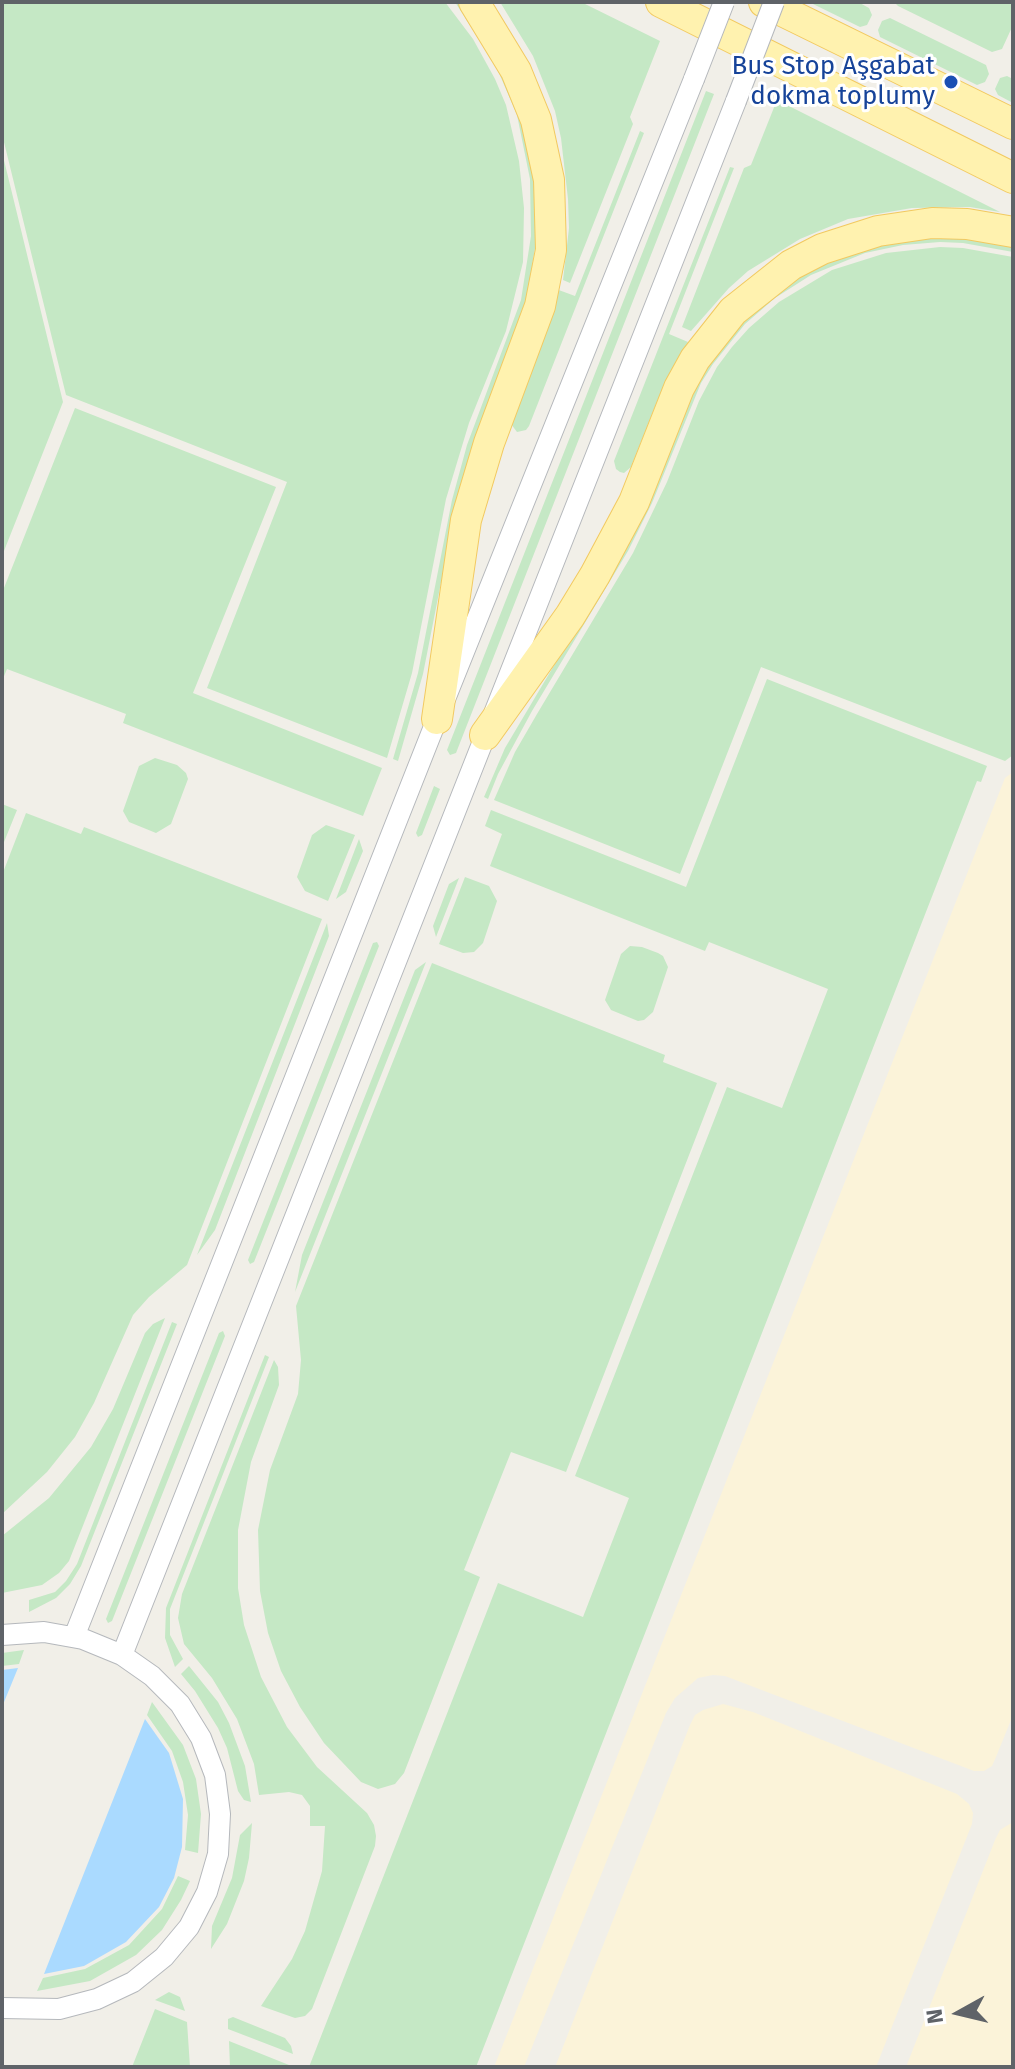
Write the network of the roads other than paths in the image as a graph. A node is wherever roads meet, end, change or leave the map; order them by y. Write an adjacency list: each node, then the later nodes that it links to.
1 (474, 2): 9 (main road)
2 (724, 2): 9 (street, bridge)
3 (764, 2): 6 (main road)
4 (774, 2): 10 (street, bridge)
5 (668, 5): 7 (main road)
6 (1013, 124)
7 (1013, 178)
8 (1013, 232): 10 (main road)
9 (437, 719): 12 (street)
10 (485, 735): 13 (street)
11 (2, 1635): 12 (street)
12 (74, 1637): 13 (street)
13 (122, 1655): 14 (street)
14 (2, 2008)

